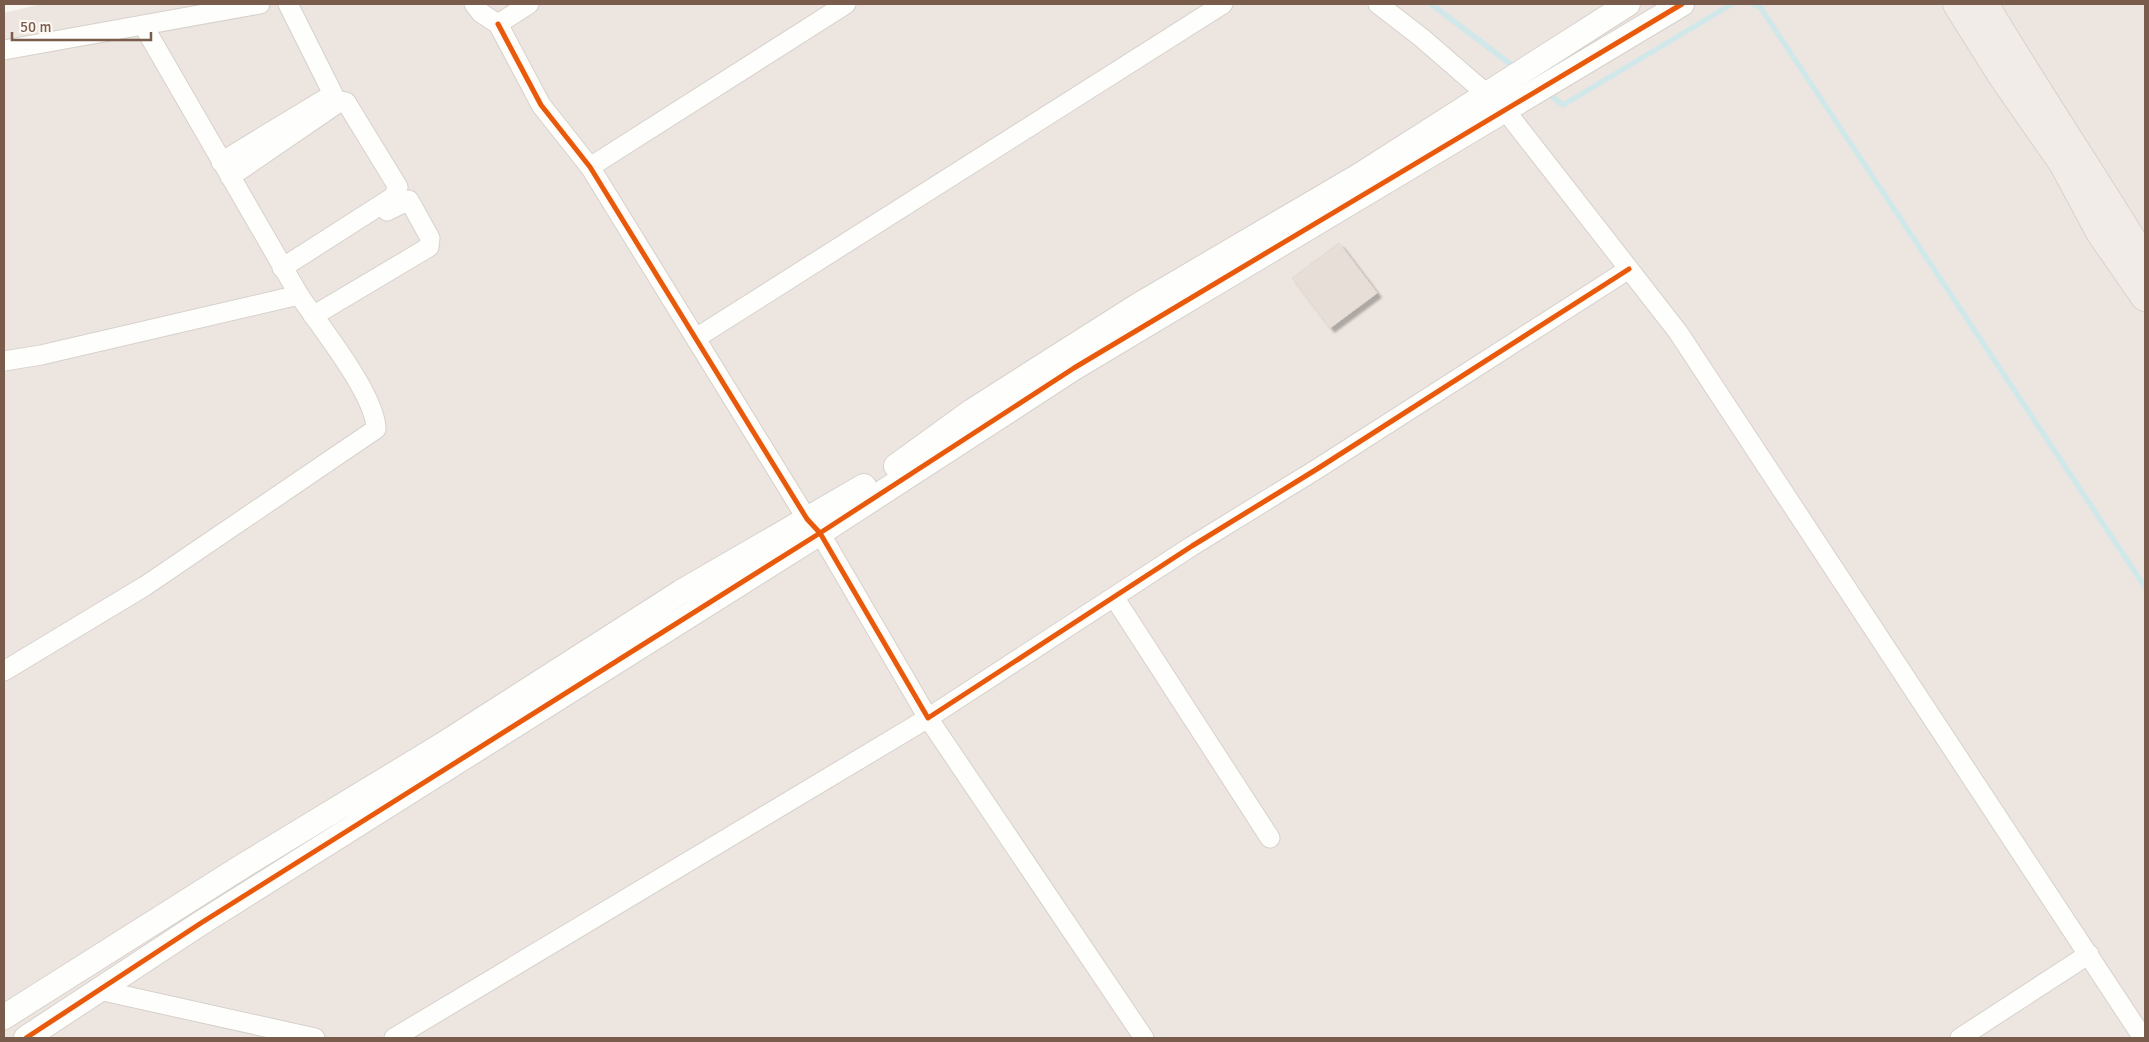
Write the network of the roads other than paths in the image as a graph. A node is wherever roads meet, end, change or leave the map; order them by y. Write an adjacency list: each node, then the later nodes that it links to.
1 (260, 4): 13 (street)
2 (288, 4): 18 (street)
3 (474, 4): 12 (street)
4 (529, 4): 12 (street)
5 (846, 4): 17 (street)
6 (1223, 4): 25 (street)
7 (1378, 4): 15 (street)
8 (1628, 4): 15 (street)
9 (1682, 4): 16 (street)
10 (1957, 4): 23 (highway)
11 (1984, 4): 19 (highway)
12 (498, 24): 17 (street)
13 (143, 25): 14 (street); 18 (street)
14 (4, 50)
15 (1485, 94): 16 (street); 27 (street)
16 (1505, 110): 20 (street); 27 (street)
17 (590, 167): 25 (street)
18 (226, 169): 21 (street); 21 (street)
19 (2145, 261)
20 (1629, 269): 28 (street); 32 (street)
21 (285, 272): 22 (street); 24 (street)
22 (299, 295): 24 (street); 26 (street)
23 (2145, 297)
24 (313, 316): 29 (street)
25 (696, 338): 27 (street)
26 (4, 361)
27 (813, 526): 30 (street); 33 (street); 34 (street)
28 (1114, 597): 30 (street); 31 (street)
29 (4, 672)
30 (928, 718): 38 (street); 39 (street)
31 (1270, 838)
32 (2089, 954): 40 (street); 41 (street)
33 (81, 970): 34 (street); 35 (street)
34 (99, 990): 36 (street); 37 (street)
35 (4, 1017)
36 (26, 1038)
37 (315, 1038)
38 (394, 1038)
39 (1144, 1038)
40 (1960, 1038)
41 (2143, 1038)

